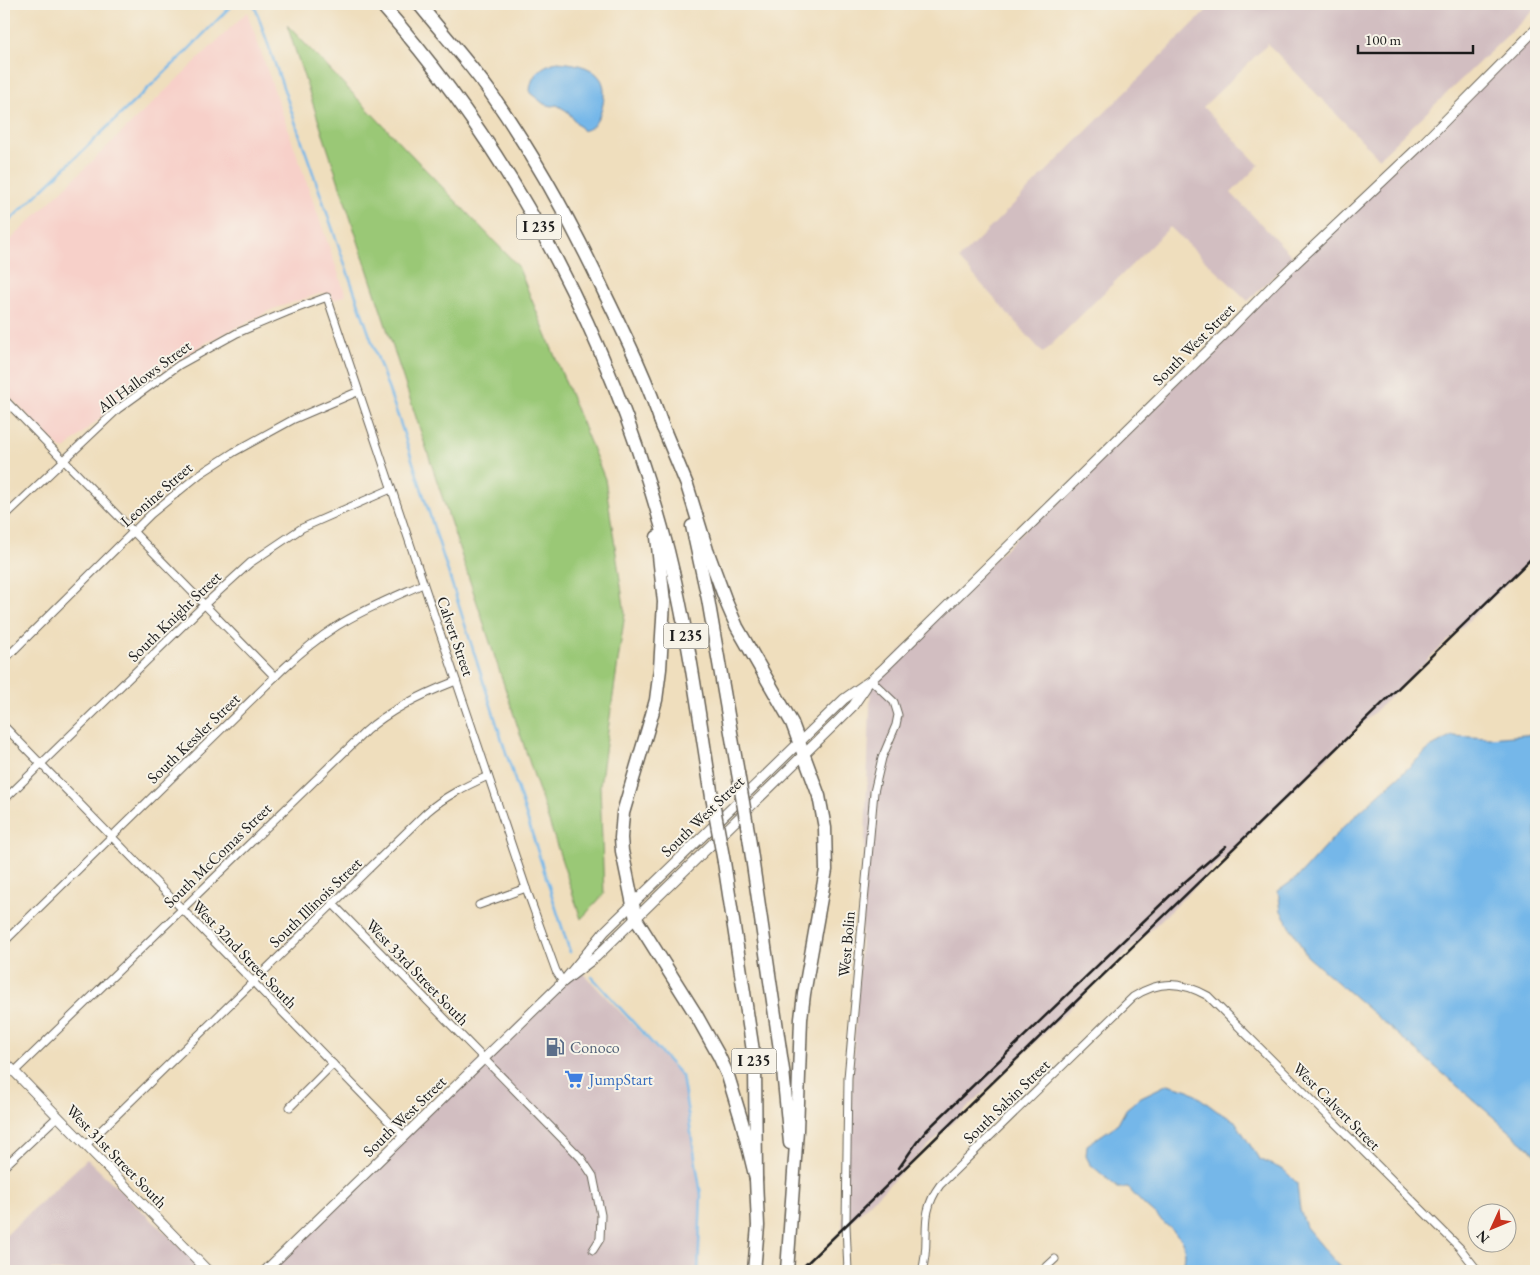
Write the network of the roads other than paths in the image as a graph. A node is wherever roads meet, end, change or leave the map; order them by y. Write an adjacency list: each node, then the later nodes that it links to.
1 (381, 4): 9 (highway, I 235)
2 (418, 4): 7 (highway, I 235)
3 (1536, 30): 18 (street, South West Street)
4 (327, 297): 5 (street, Calvert Street); 8 (street, All Hallows Street)
5 (358, 392): 10 (street, Calvert Street); 12 (street, Leonine Street)
6 (4, 399): 8 (street)
7 (660, 420): 20 (highway); 45 (highway, I 235, bridge)
8 (63, 460): 11 (street, All Hallows Street); 12 (street)
9 (647, 478): 29 (highway); 46 (highway, I 235, bridge)
10 (391, 489): 13 (street, Calvert Street); 14 (street, South Knight Street)
11 (4, 517)
12 (133, 532): 14 (street); 15 (street, Leonine Street)
13 (423, 584): 16 (street, South Kessler Street); 17 (street, Calvert Street)
14 (204, 605): 16 (street); 22 (street, South Knight Street)
15 (4, 660)
16 (275, 677): 25 (street, South Kessler Street)
17 (456, 680): 23 (street, Calvert Street); 30 (street, South McComas Street)
18 (871, 680): 20 (street, South West Street); 21 (street, South West Street); 53 (street, West Bolin)
19 (4, 726): 22 (street, West 32nd Street South)
20 (800, 741): 21 (highway); 29 (street, South West Street)
21 (804, 756): 31 (street, South West Street); 45 (highway)
22 (41, 764): 24 (street, South Knight Street); 25 (street, West 32nd Street South)
23 (488, 776): 26 (street, Calvert Street); 27 (street, South Illinois Street)
24 (4, 800)
25 (112, 837): 30 (street, West 32nd Street South); 32 (street, South Kessler Street)
26 (526, 888): 28 (street); 34 (street, Calvert Street)
27 (332, 903): 33 (street, South Illinois Street); 36 (street, West 33rd Street South)
28 (479, 905)
29 (632, 905): 31 (highway); 34 (street, South West Street)
30 (182, 908): 33 (street, West 32nd Street South); 39 (street, South McComas Street)
31 (636, 919): 34 (street, South West Street); 46 (highway)
32 (4, 942)
33 (253, 982): 38 (street, West 32nd Street South); 43 (street, South Illinois Street)
34 (563, 982): 36 (street, South West Street)
35 (1162, 984): 54 (street, South Sabin Street); 56 (street, West Calvert Street)
36 (484, 1060): 42 (street, South West Street); 47 (street, West 33rd Street South)
37 (4, 1061): 39 (street, West 31st Street South)
38 (333, 1064): 40 (street); 42 (street, West 32nd Street South)
39 (14, 1072): 41 (street, West 31st Street South)
40 (290, 1106)
41 (58, 1117): 43 (street, West 31st Street South); 44 (street)
42 (404, 1137): 51 (street, South West Street)
43 (86, 1145): 50 (street, West 31st Street South)
44 (6, 1165)
45 (793, 1178): 52 (highway, I 235)
46 (756, 1179): 49 (highway, I 235)
47 (593, 1250)
48 (1055, 1258): 55 (street)
49 (754, 1267)
50 (208, 1271)
51 (265, 1271)
52 (787, 1271)
53 (848, 1271)
54 (923, 1271)
55 (1042, 1271)
56 (1478, 1271)

